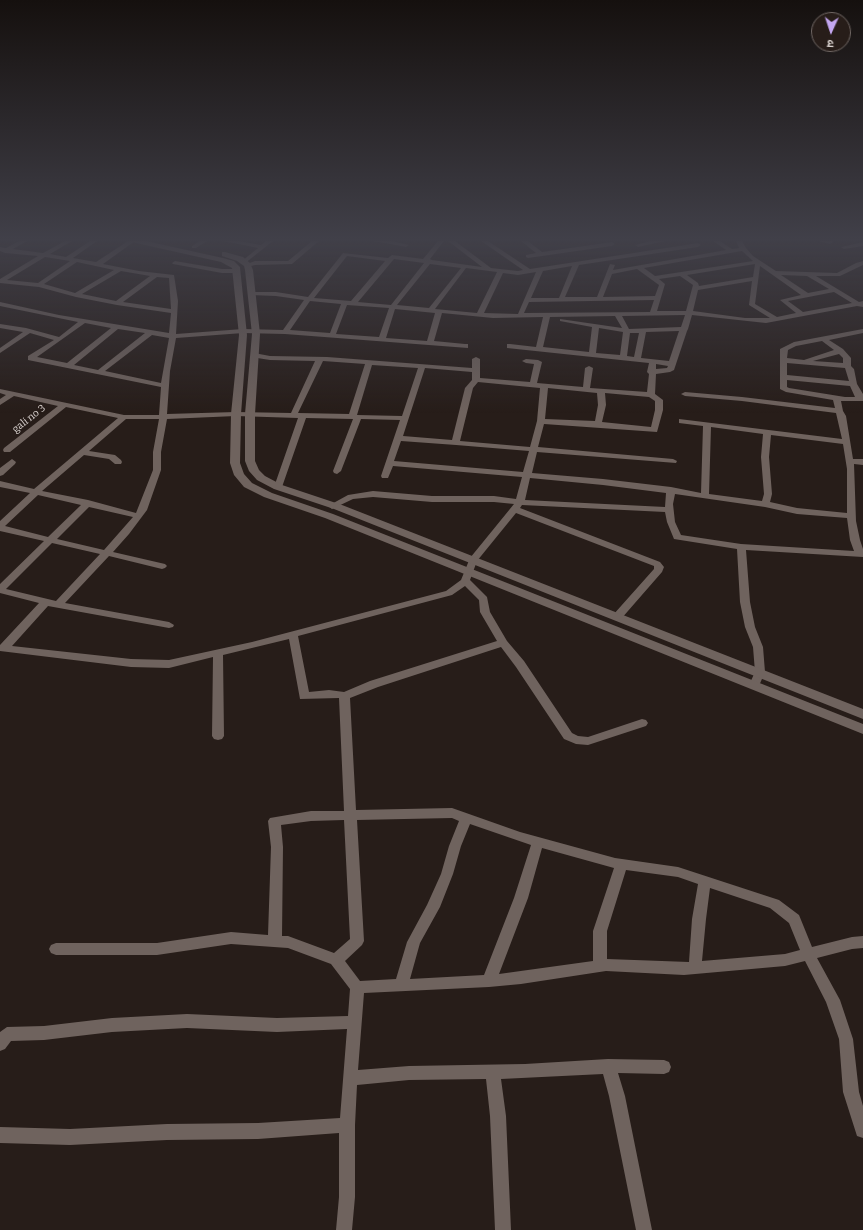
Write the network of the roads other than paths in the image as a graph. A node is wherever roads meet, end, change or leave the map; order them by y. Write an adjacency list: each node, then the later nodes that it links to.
1 (93, 298): 22 (street)
2 (123, 298): 22 (street)
3 (175, 298): 27 (street)
4 (243, 298): 44 (street)
5 (252, 298): 45 (street)
6 (305, 298): 17 (street)
7 (357, 298): 23 (street)
8 (400, 298): 26 (street)
9 (443, 298): 28 (street)
10 (487, 298): 29 (street)
11 (634, 298): 18 (street)
12 (657, 298): 30 (street)
13 (693, 298): 31 (street)
14 (753, 298): 36 (street)
15 (787, 298): 32 (street)
16 (851, 298): 25 (street)
17 (309, 299): 21 (street); 49 (street)
18 (599, 299): 20 (street)
19 (528, 300): 20 (street); 34 (street)
20 (561, 300)
21 (344, 302): 23 (street); 52 (street)
22 (117, 303): 27 (street)
23 (353, 303): 26 (street)
24 (0, 304): 37 (street)
25 (861, 304): 32 (street)
26 (394, 306): 28 (street); 55 (street)
27 (174, 311): 51 (street)
28 (435, 311): 29 (street); 57 (street)
29 (480, 314): 34 (street)
30 (653, 314): 31 (street); 33 (street)
31 (689, 314): 36 (street); 41 (street)
32 (801, 314): 36 (street)
33 (618, 315): 35 (street); 46 (street)
34 (520, 316): 35 (street)
35 (547, 317): 39 (street); 60 (street)
36 (776, 319)
37 (84, 321): 40 (street); 54 (street)
38 (0, 326): 43 (street)
39 (596, 326): 46 (street); 63 (street)
40 (116, 327): 48 (street); 75 (street)
41 (685, 329): 42 (street); 74 (street)
42 (643, 330): 46 (street); 68 (street)
43 (29, 331): 54 (street); 61 (street)
44 (243, 331): 45 (street); 51 (street); 99 (street)
45 (255, 331): 49 (street); 64 (street)
46 (627, 331): 65 (street)
47 (863, 331): 50 (street)
48 (151, 332): 51 (street); 81 (street)
49 (285, 332): 52 (street)
50 (852, 333): 53 (street); 56 (street)
51 (172, 336): 86 (street)
52 (332, 336): 55 (street)
53 (822, 338): 62 (street); 69 (street)
54 (60, 339): 75 (street)
55 (382, 339): 57 (street)
56 (863, 340)
57 (430, 343): 58 (street)
58 (466, 346)
59 (510, 346): 60 (street)
60 (539, 349): 63 (street)
61 (0, 351)
62 (840, 352): 73 (street); 76 (street)
63 (592, 354): 65 (street)
64 (254, 355): 66 (street); 100 (street)
65 (623, 357): 68 (street)
66 (320, 359): 72 (street); 102 (street)
67 (476, 359): 79 (street)
68 (637, 359): 71 (street)
69 (784, 360): 73 (street); 82 (street)
70 (526, 361): 84 (street)
71 (652, 361): 74 (street); 80 (street)
72 (369, 362): 77 (street); 105 (street)
73 (801, 362): 76 (street)
74 (672, 364): 80 (street)
75 (68, 366): 81 (street)
76 (847, 366): 85 (street)
77 (422, 367): 79 (street); 106 (street)
78 (589, 368): 88 (street)
79 (475, 370): 83 (street)
80 (651, 372): 93 (street)
81 (98, 373): 86 (street)
82 (784, 377): 85 (street); 94 (street)
83 (476, 380): 84 (street); 114 (street)
84 (533, 384): 87 (street)
85 (853, 384): 95 (street)
86 (165, 386): 104 (street)
87 (544, 386): 88 (street); 107 (street)
88 (586, 390): 90 (street)
89 (0, 391): 91 (street)
90 (602, 391): 93 (street); 109 (street)
91 (13, 393): 96 (street); 97 (street)
92 (685, 394): 98 (street)
93 (651, 395): 109 (street)
94 (837, 398): 95 (street); 98 (street)
95 (861, 399)
96 (0, 403)
97 (65, 404): 103 (street); 116 (street, gali no 3)
98 (839, 411): 113 (street)
99 (236, 414): 100 (street); 104 (street); 147 (street)
100 (250, 414): 102 (street); 129 (street)
101 (303, 415): 102 (street); 105 (street); 129 (street)
102 (293, 416)
103 (124, 417): 104 (street); 117 (street)
104 (163, 417): 138 (street)
105 (355, 417): 106 (street); 124 (street)
106 (404, 418): 112 (street)
107 (541, 421): 109 (street); 115 (street)
108 (682, 421): 110 (street)
109 (598, 424)
110 (707, 424): 111 (street); 132 (street)
111 (767, 432): 113 (street); 134 (street)
112 (398, 438): 114 (street); 123 (street)
113 (846, 442): 119 (street)
114 (456, 443): 115 (street)
115 (534, 449): 118 (street); 126 (street)
116 (7, 450)
117 (82, 452): 121 (street); 131 (street)
118 (673, 461)
119 (849, 461): 122 (street); 139 (street)
120 (12, 462): 125 (street)
121 (118, 462)
122 (863, 462)
123 (389, 463): 126 (street); 127 (street)
124 (337, 471)
125 (0, 473)
126 (527, 474): 130 (street); 136 (street)
127 (385, 476)
128 (0, 484): 131 (street)
129 (278, 487): 135 (street)
130 (671, 490): 132 (street); 137 (street)
131 (37, 492): 133 (street); 140 (street)
132 (705, 496): 134 (street)
133 (88, 503): 138 (street); 141 (street)
134 (764, 504): 139 (street)
135 (332, 506): 136 (street); 145 (street)
136 (517, 506): 137 (street); 145 (street); 151 (street)
137 (669, 510): 142 (street)
138 (139, 516): 143 (street)
139 (852, 516): 144 (street)
140 (2, 524): 141 (street)
141 (50, 540): 143 (street); 148 (street)
142 (741, 547): 144 (street); 157 (street)
143 (106, 554): 146 (street); 150 (street)
144 (862, 554)
145 (473, 560): 147 (street); 151 (street)
146 (162, 566)
147 (466, 576): 153 (street); 154 (street); 158 (street)
148 (0, 589): 149 (street)
149 (47, 601): 150 (street); 155 (street)
150 (58, 605): 152 (street)
151 (617, 617): 157 (street)
152 (169, 625)
153 (293, 634): 156 (street); 159 (street)
154 (503, 643): 159 (street); 161 (street)
155 (2, 648): 156 (street)
156 (218, 652): 163 (street)
157 (760, 672): 158 (street); 160 (street)
158 (754, 685): 162 (street)
159 (344, 696): 164 (street)
160 (863, 714)
161 (642, 723)
162 (863, 730)
163 (218, 736)
164 (350, 815): 165 (street); 169 (street); 173 (street)
165 (466, 819): 166 (street); 177 (street)
166 (538, 842): 167 (street); 176 (street)
167 (622, 864): 168 (street); 174 (street)
168 (705, 881): 172 (street); 175 (street)
169 (275, 941): 171 (street); 173 (street)
170 (863, 942): 172 (street)
171 (56, 949)
172 (808, 954): 175 (street); 186 (street)
173 (336, 960): 178 (street)
174 (600, 966): 175 (street); 176 (street)
175 (695, 968)
176 (489, 981): 177 (street)
177 (401, 985): 178 (street)
178 (357, 987): 179 (street)
179 (355, 1022): 180 (street); 184 (street)
180 (0, 1044)
181 (608, 1066): 182 (street); 183 (street); 190 (street)
182 (664, 1067)
183 (492, 1071): 184 (street); 189 (street)
184 (350, 1078): 185 (street)
185 (347, 1125): 187 (street); 188 (street)
186 (863, 1130)
187 (0, 1135)
188 (344, 1230)
189 (503, 1230)
190 (644, 1230)

